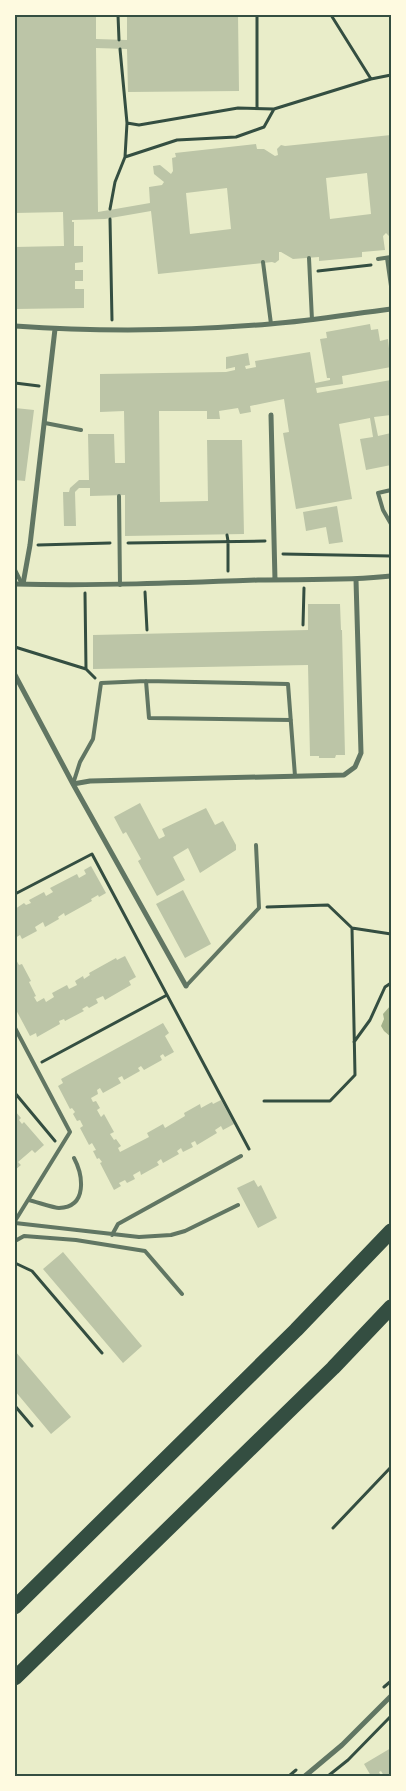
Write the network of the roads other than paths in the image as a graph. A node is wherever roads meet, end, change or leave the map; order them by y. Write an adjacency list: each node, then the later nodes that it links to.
1 (389, 257): 3 (lane); 5 (lane)
2 (309, 258): 7 (lane)
3 (378, 259)
4 (263, 262): 8 (lane)
5 (391, 286)
6 (391, 309): 7 (street)
7 (312, 320): 8 (street)
8 (272, 324): 10 (street)
9 (15, 326): 10 (street)
10 (55, 329): 12 (street)
11 (271, 415): 19 (street)
12 (45, 424): 13 (lane); 22 (street)
13 (81, 430)
14 (391, 490): 16 (lane)
15 (119, 496): 23 (lane)
16 (391, 524)
17 (15, 570): 22 (lane)
18 (391, 576): 20 (street)
19 (275, 580): 20 (street); 23 (street)
20 (356, 580): 27 (street)
21 (15, 584): 22 (street)
22 (23, 584): 23 (street)
23 (120, 584)
24 (15, 675): 28 (street)
25 (146, 680): 26 (lane); 26 (lane); 28 (lane)
26 (291, 720): 27 (lane)
27 (295, 776): 28 (street)
28 (73, 784): 30 (street)
29 (256, 845): 30 (lane)
30 (186, 986)
31 (15, 1028): 34 (lane)
32 (241, 1156): 38 (lane)
33 (74, 1158): 34 (lane)
34 (28, 1200): 36 (lane)
35 (238, 1205): 38 (lane)
36 (15, 1222): 38 (lane)
37 (391, 1230): 42 (highway)
38 (112, 1234)
39 (15, 1241): 40 (lane)
40 (182, 1294)
41 (391, 1308): 43 (highway)
42 (15, 1606)
43 (15, 1678)
44 (391, 1696): 45 (street)
45 (305, 1776)

